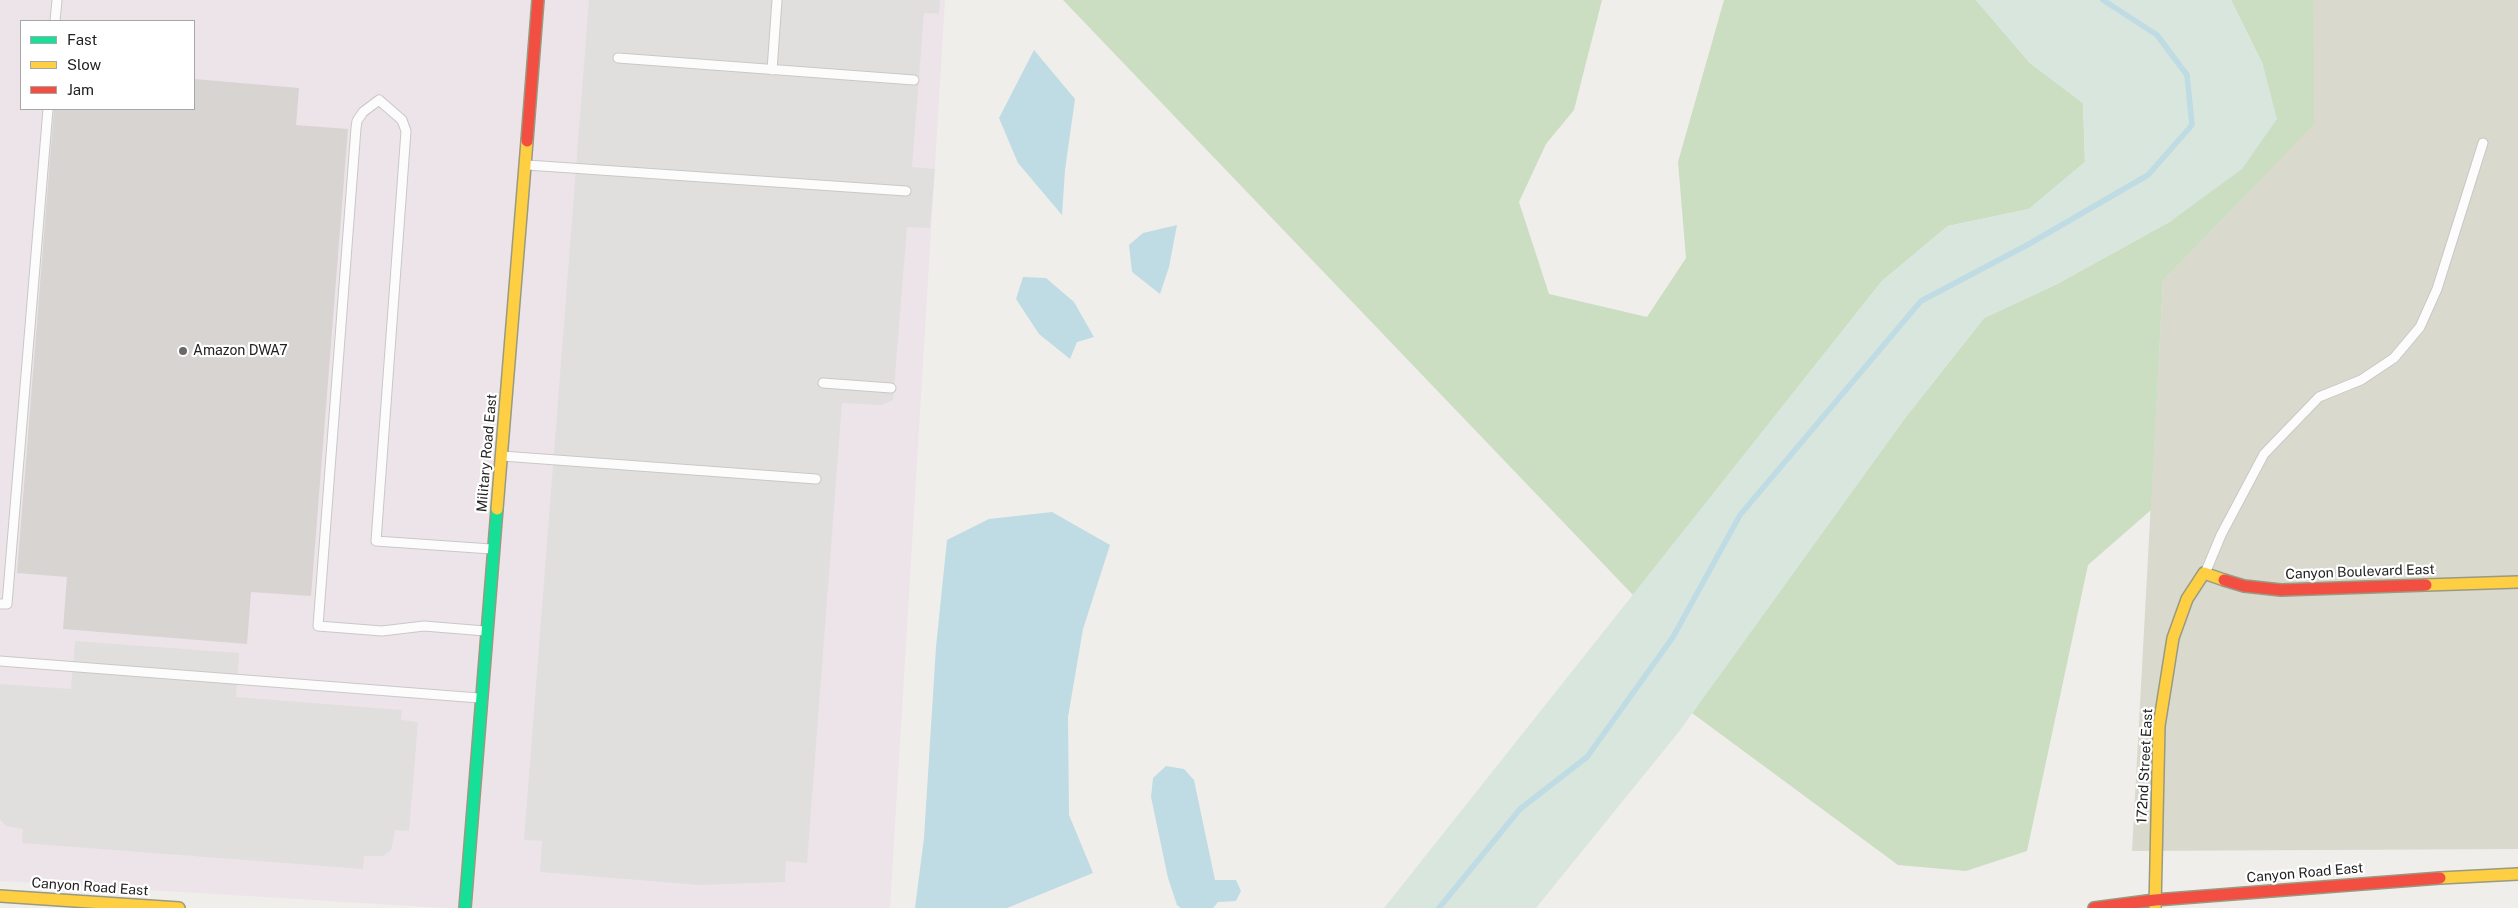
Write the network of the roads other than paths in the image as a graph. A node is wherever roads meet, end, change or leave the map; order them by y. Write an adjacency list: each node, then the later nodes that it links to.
1 (57, 0): 4 (lane)
2 (538, 0): 10 (street, Military Road East)
3 (777, 0): 6 (lane)
4 (55, 20)
5 (618, 58): 6 (lane)
6 (772, 70): 7 (lane)
7 (914, 80)
8 (48, 110): 19 (lane)
9 (2483, 143): 17 (lane)
10 (524, 165): 11 (lane); 14 (street, Military Road East)
11 (906, 191)
12 (823, 384): 13 (lane)
13 (891, 388)
14 (501, 456): 15 (lane); 16 (street, Military Road East)
15 (816, 479)
16 (494, 549): 20 (street, Military Road East); 20 (lane)
17 (2204, 573): 18 (street, Canyon Boulevard East); 25 (street, 172nd Street East)
18 (2518, 582)
19 (0, 604)
20 (487, 631): 22 (street, Military Road East)
21 (0, 662): 22 (lane)
22 (482, 698): 27 (street, Military Road East)
23 (2518, 874): 25 (street, Canyon Road East)
24 (0, 896): 26 (street, Canyon Road East)
25 (2155, 904): 28 (street, Canyon Road East)
26 (179, 908)
27 (465, 908)
28 (2094, 908)

